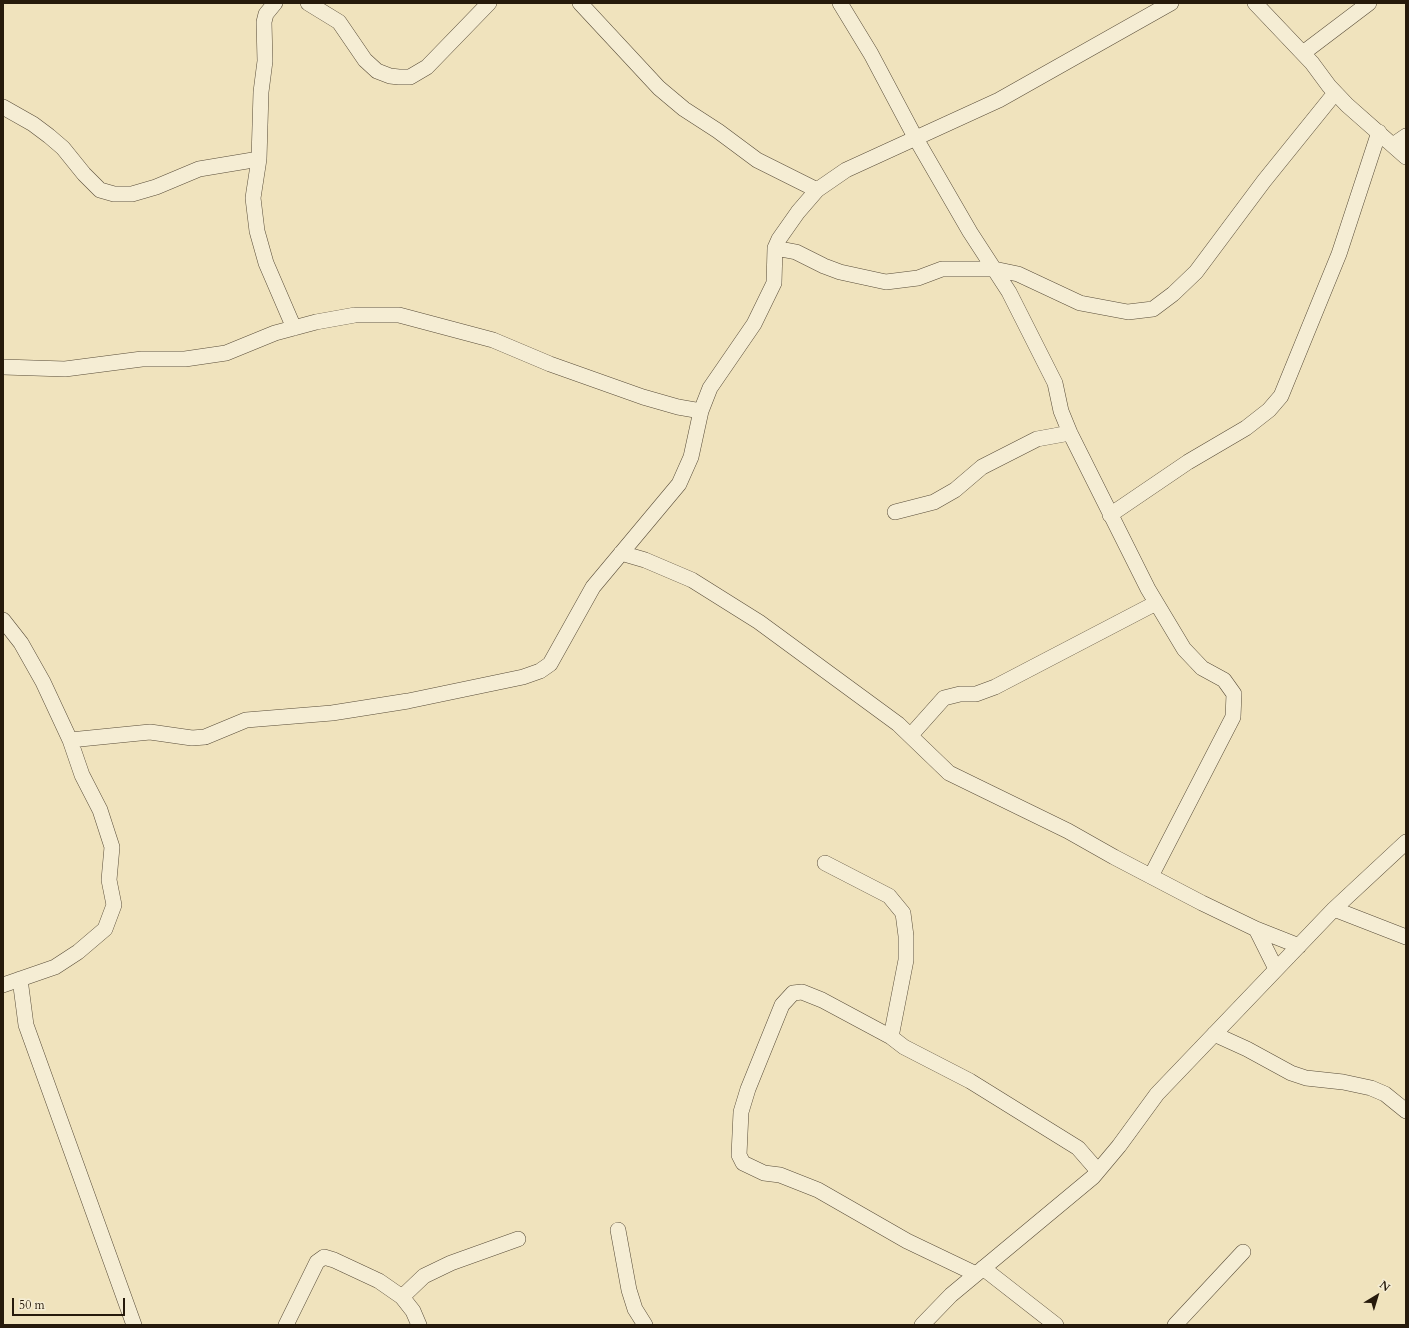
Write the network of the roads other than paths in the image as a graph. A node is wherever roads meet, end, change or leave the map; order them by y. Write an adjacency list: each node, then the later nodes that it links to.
1 (275, 3): 17 (street)
2 (308, 3): 3 (street)
3 (489, 3)
4 (580, 3): 18 (street)
5 (840, 3): 14 (street)
6 (1171, 3): 14 (street)
7 (1255, 3): 9 (street)
8 (1369, 3): 9 (street)
9 (1303, 53): 10 (street)
10 (1335, 93): 12 (street); 20 (street)
11 (3, 107): 17 (street)
12 (1379, 132): 15 (street); 26 (street)
13 (1406, 136): 15 (street)
14 (915, 137): 18 (street); 20 (street)
15 (1393, 145): 16 (street)
16 (1406, 157)
17 (259, 159): 21 (street)
18 (817, 190): 19 (street)
19 (775, 248): 20 (street); 23 (street)
20 (994, 269): 24 (street)
21 (294, 328): 22 (street); 23 (street)
22 (3, 367)
23 (701, 411): 27 (street)
24 (1070, 433): 25 (street); 26 (street)
25 (895, 512)
26 (1110, 515): 28 (street)
27 (621, 553): 30 (street); 31 (street)
28 (1156, 603): 30 (street); 34 (street)
29 (3, 620): 31 (street)
30 (911, 735): 34 (street)
31 (70, 740): 40 (street)
32 (1406, 842): 35 (street)
33 (825, 863): 43 (street)
34 (1151, 876): 36 (street)
35 (1334, 909): 37 (street); 38 (street)
36 (1256, 929): 38 (street); 39 (street)
37 (1406, 936)
38 (1299, 946): 39 (street)
39 (1276, 969): 42 (street)
40 (20, 979): 41 (street); 51 (street)
41 (3, 985)
42 (1214, 1034): 44 (street); 45 (street)
43 (891, 1037): 45 (street); 49 (street)
44 (1406, 1111)
45 (1098, 1171): 49 (street)
46 (618, 1230): 54 (street)
47 (518, 1239): 50 (street)
48 (1243, 1252): 57 (street)
49 (979, 1271): 55 (street); 56 (street)
50 (402, 1297): 52 (street); 53 (street)
51 (134, 1325)
52 (286, 1325)
53 (419, 1325)
54 (646, 1325)
55 (922, 1325)
56 (1056, 1325)
57 (1175, 1325)

